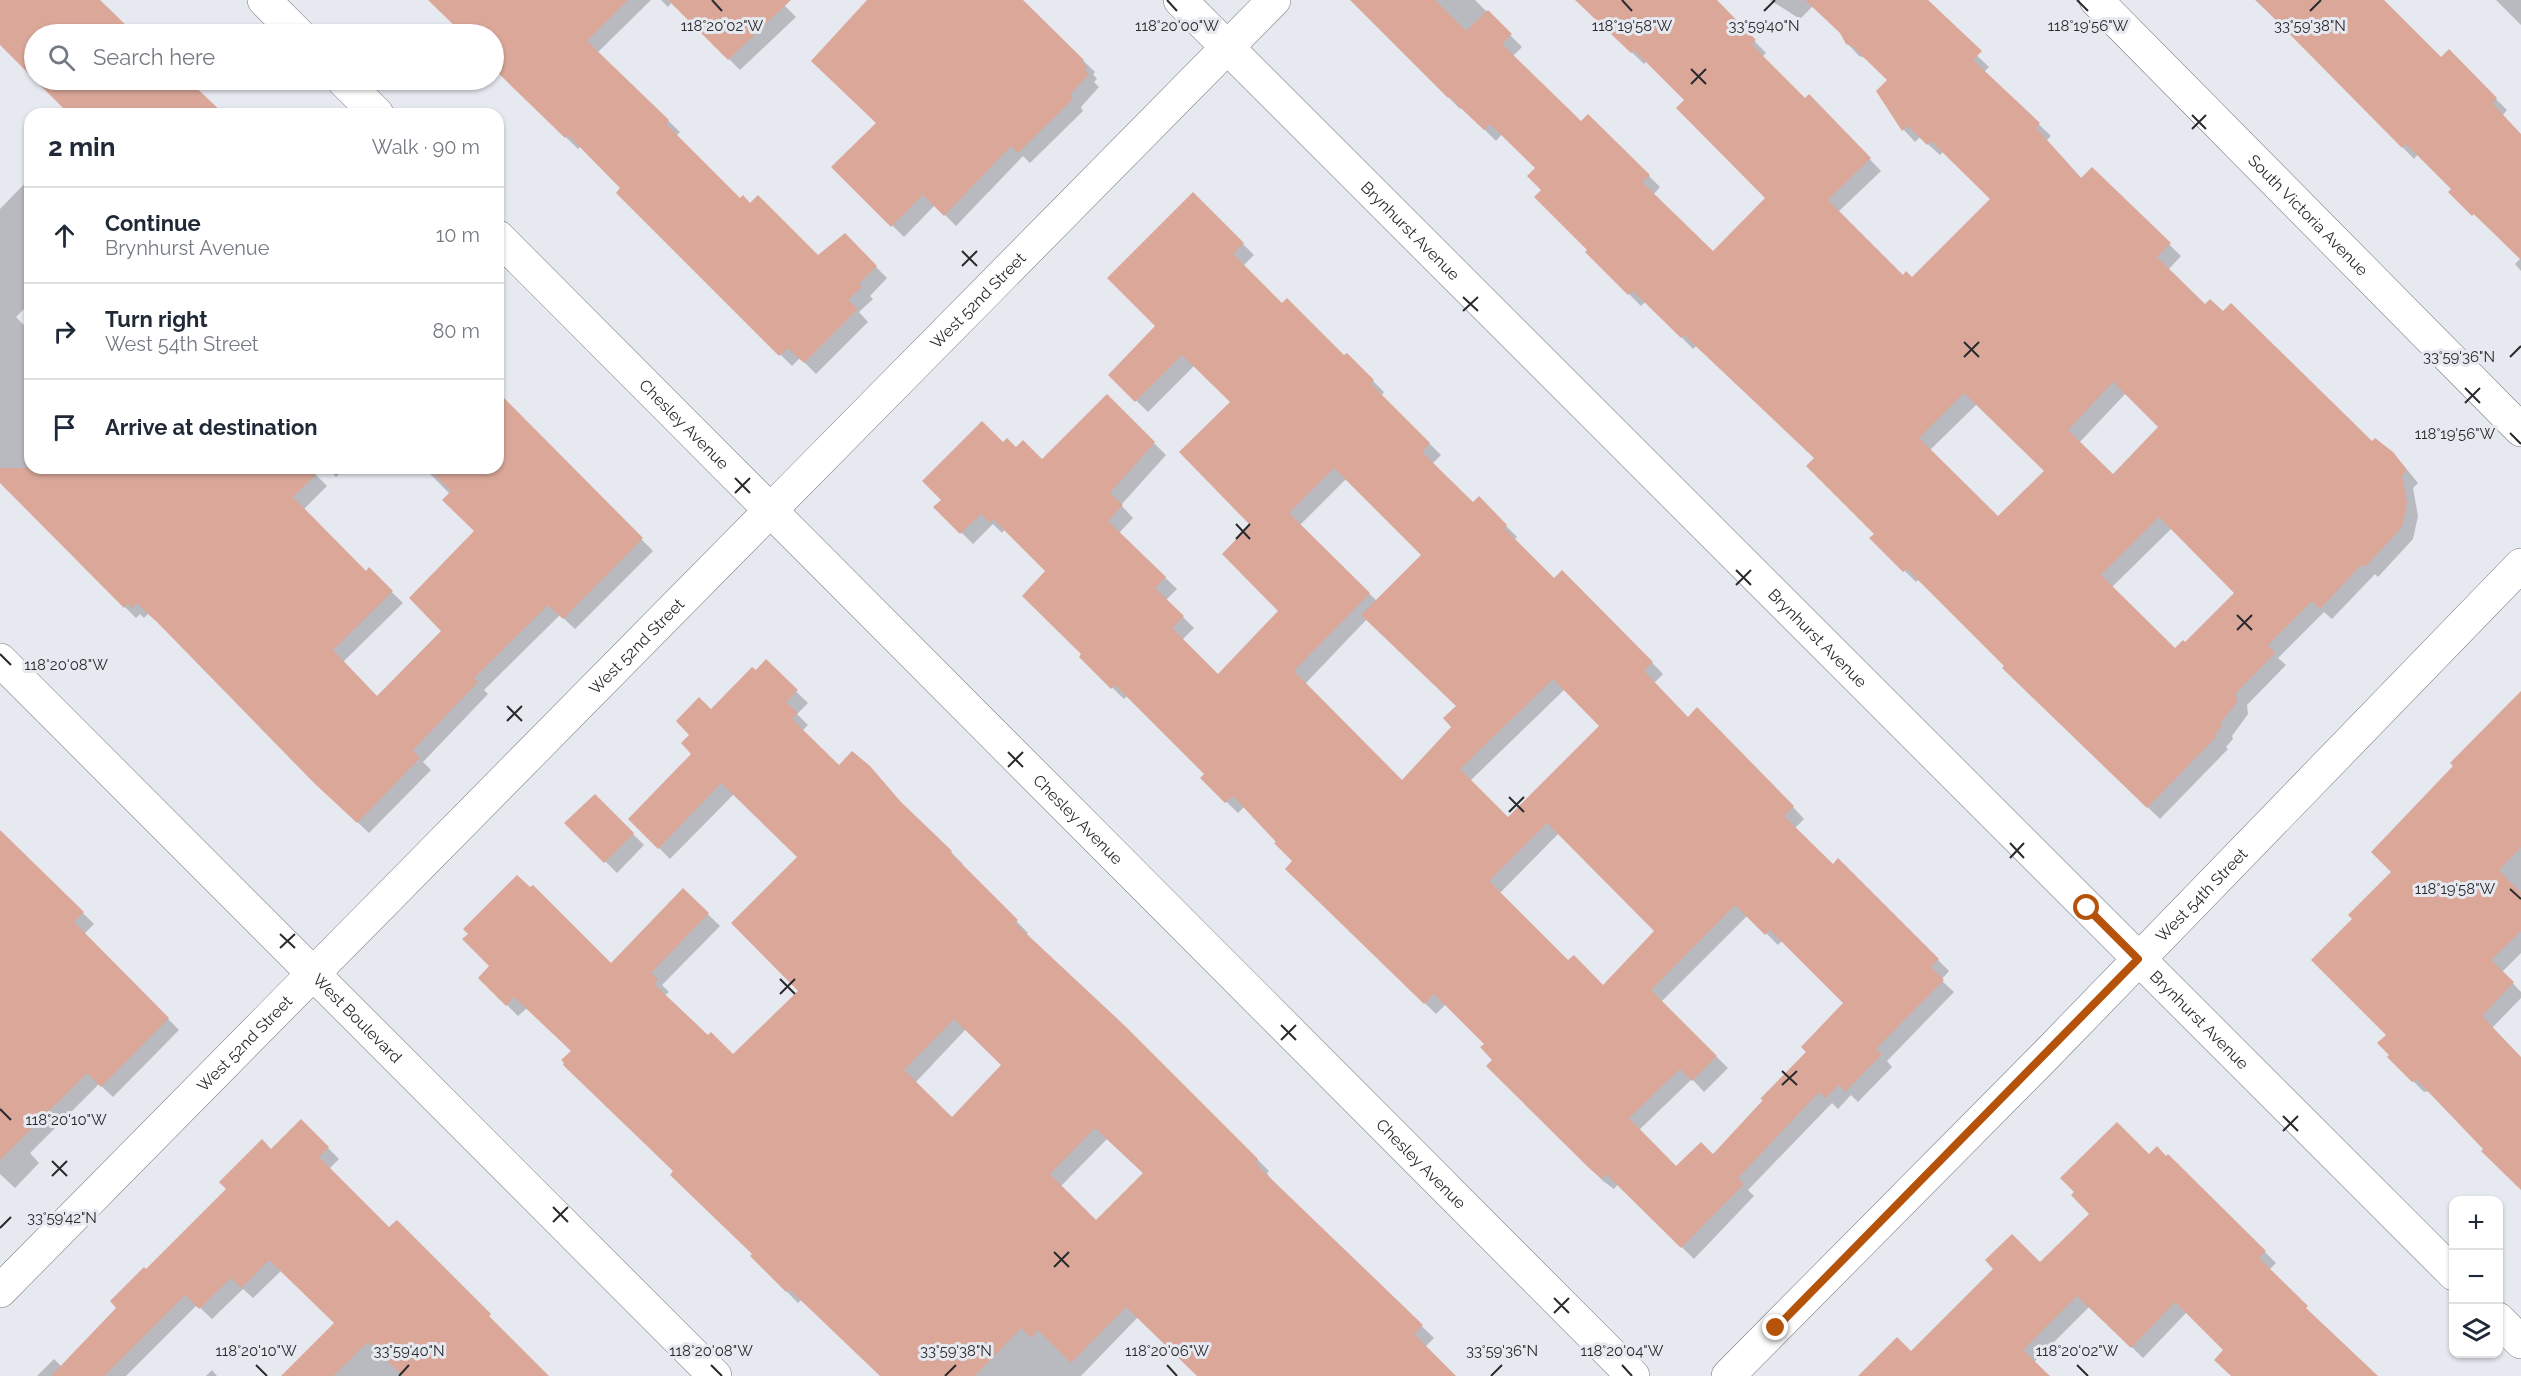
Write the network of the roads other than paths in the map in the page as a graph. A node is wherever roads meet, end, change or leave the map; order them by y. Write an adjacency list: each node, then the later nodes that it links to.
1 (264, 0): 5 (street)
2 (1180, 0): 6 (street, Brynhurst Avenue)
3 (1274, 0): 6 (street, West 52nd Street)
4 (2096, 0): 10 (street, South Victoria Avenue)
5 (288, 24)
6 (1227, 48): 11 (street, West 52nd Street); 14 (street, Brynhurst Avenue)
7 (353, 90): 8 (street)
8 (371, 108)
9 (504, 243): 11 (street, Chesley Avenue)
10 (2521, 429)
11 (770, 512): 15 (street, West 52nd Street); 21 (street, Chesley Avenue)
12 (2521, 565): 14 (street, West 54th Street)
13 (0, 660): 15 (street, West Boulevard)
14 (2138, 959): 16 (street, Brynhurst Avenue); 22 (street, West 54th Street)
15 (312, 975): 17 (street, West 52nd Street); 20 (street, West Boulevard)
16 (2449, 1269)
17 (0, 1291)
18 (2503, 1323): 19 (street)
19 (2521, 1342)
20 (715, 1376)
21 (1633, 1376)
22 (1728, 1376)

